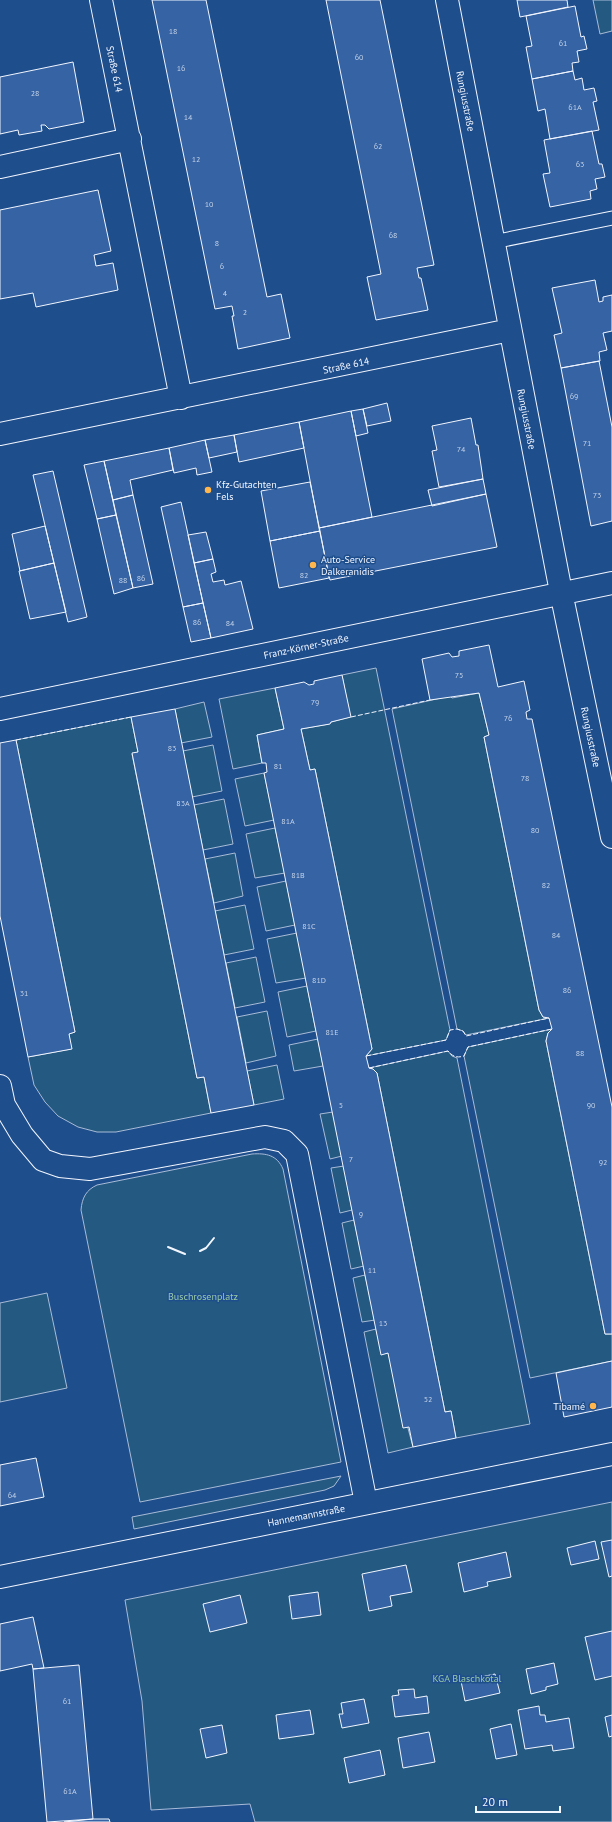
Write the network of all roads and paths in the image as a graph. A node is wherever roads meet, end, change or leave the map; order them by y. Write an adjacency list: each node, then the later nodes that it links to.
1 (100, 0): 3 (street, Straße 614)
2 (447, 0): 6 (street, Rungiusstraße)
3 (130, 139): 4 (street); 8 (street, Straße 614)
4 (0, 167)
5 (612, 218): 6 (lane)
6 (493, 242): 7 (street, Rungiusstraße)
7 (510, 330): 8 (street, Straße 614); 11 (street, Rungiusstraße)
8 (181, 398): 9 (street, Straße 614)
9 (0, 434)
10 (612, 583): 11 (street, Franz-Körner-Straße)
11 (561, 592): 12 (street, Franz-Körner-Straße); 13 (street, Rungiusstraße)
12 (0, 709)
13 (612, 837)
14 (1, 1098): 16 (street)
15 (612, 1454): 16 (street, Hannemannstraße)
16 (366, 1503): 17 (street, Hannemannstraße)
17 (0, 1577)

